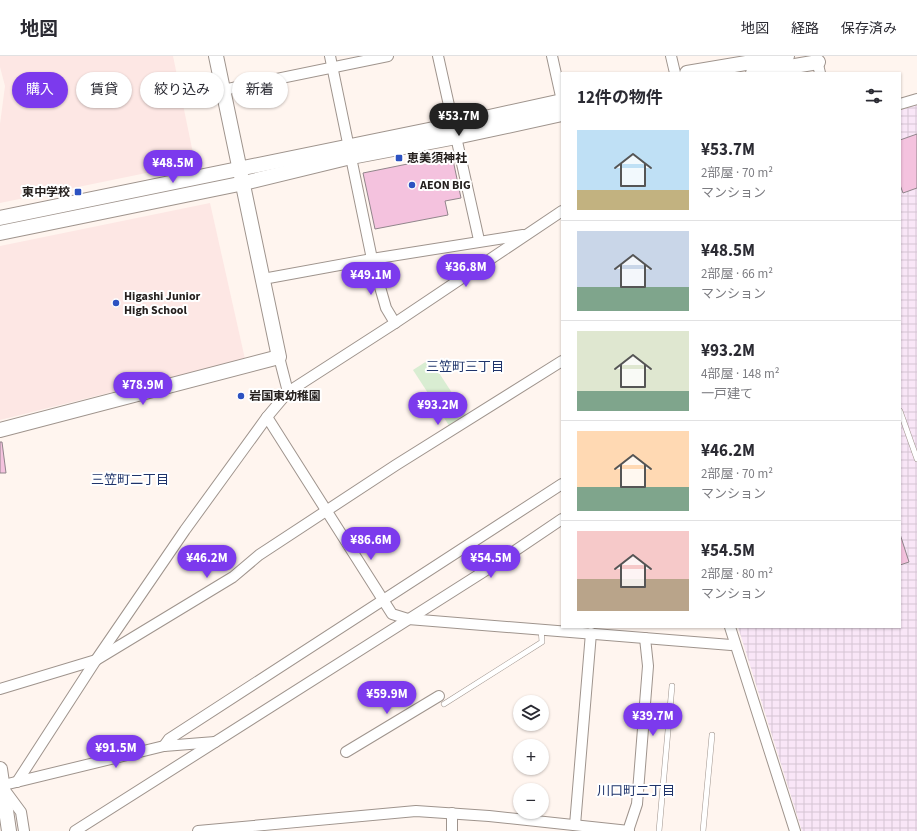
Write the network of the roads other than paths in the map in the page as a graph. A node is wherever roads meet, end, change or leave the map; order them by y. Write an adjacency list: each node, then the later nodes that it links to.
1 (216, 56): 10 (street)
2 (330, 56): 9 (street)
3 (388, 56): 9 (street)
4 (438, 56): 21 (street)
5 (552, 56): 16 (street)
6 (671, 56): 11 (street)
7 (787, 56): 12 (street)
8 (818, 64): 13 (street)
9 (333, 67): 14 (street); 22 (street)
10 (219, 72)
11 (675, 72)
12 (693, 72)
13 (760, 72)
14 (224, 90)
15 (224, 95): 23 (street)
16 (561, 96)
17 (917, 99): 19 (street)
18 (561, 101): 21 (street)
19 (901, 104)
20 (561, 114): 21 (street)
21 (454, 131): 22 (street); 29 (street)
22 (350, 152): 23 (street); 24 (street); 30 (street)
23 (240, 168): 24 (street); 26 (street)
24 (244, 183): 27 (street); 31 (street)
25 (561, 212): 28 (street)
26 (0, 218)
27 (0, 232)
28 (525, 234): 29 (street); 32 (street)
29 (479, 240): 30 (street)
30 (372, 259): 31 (street); 32 (street)
31 (263, 280): 33 (street)
32 (395, 323): 35 (street)
33 (279, 357): 35 (street); 38 (street)
34 (561, 362): 41 (street)
35 (288, 392): 37 (street)
36 (901, 414): 39 (lane)
37 (266, 417): 41 (street); 50 (street)
38 (0, 430)
39 (917, 459)
40 (561, 485): 43 (street)
41 (327, 512): 43 (street); 50 (street)
42 (561, 521): 44 (street)
43 (383, 600): 44 (street); 56 (street)
44 (408, 619): 46 (street); 55 (street)
45 (730, 628): 49 (street)
46 (540, 629): 47 (street); 53 (lane)
47 (591, 633): 48 (street); 62 (street)
48 (645, 638): 49 (street); 68 (street)
49 (735, 644): 71 (street)
50 (96, 660): 52 (street); 59 (street)
51 (672, 686): 69 (lane)
52 (0, 689)
53 (442, 700): 57 (street)
54 (712, 735): 70 (lane)
55 (215, 742): 56 (street); 65 (street)
56 (164, 746): 59 (street)
57 (346, 752)
58 (0, 769): 60 (street)
59 (17, 782): 60 (street)
60 (1, 786): 63 (street); 64 (street)
61 (452, 813): 62 (street); 66 (street); 67 (street)
62 (575, 825): 68 (street)
63 (9, 831)
64 (24, 831)
65 (75, 831)
66 (198, 831)
67 (452, 831)
68 (629, 831)
69 (659, 831)
70 (703, 831)
71 (795, 831)

